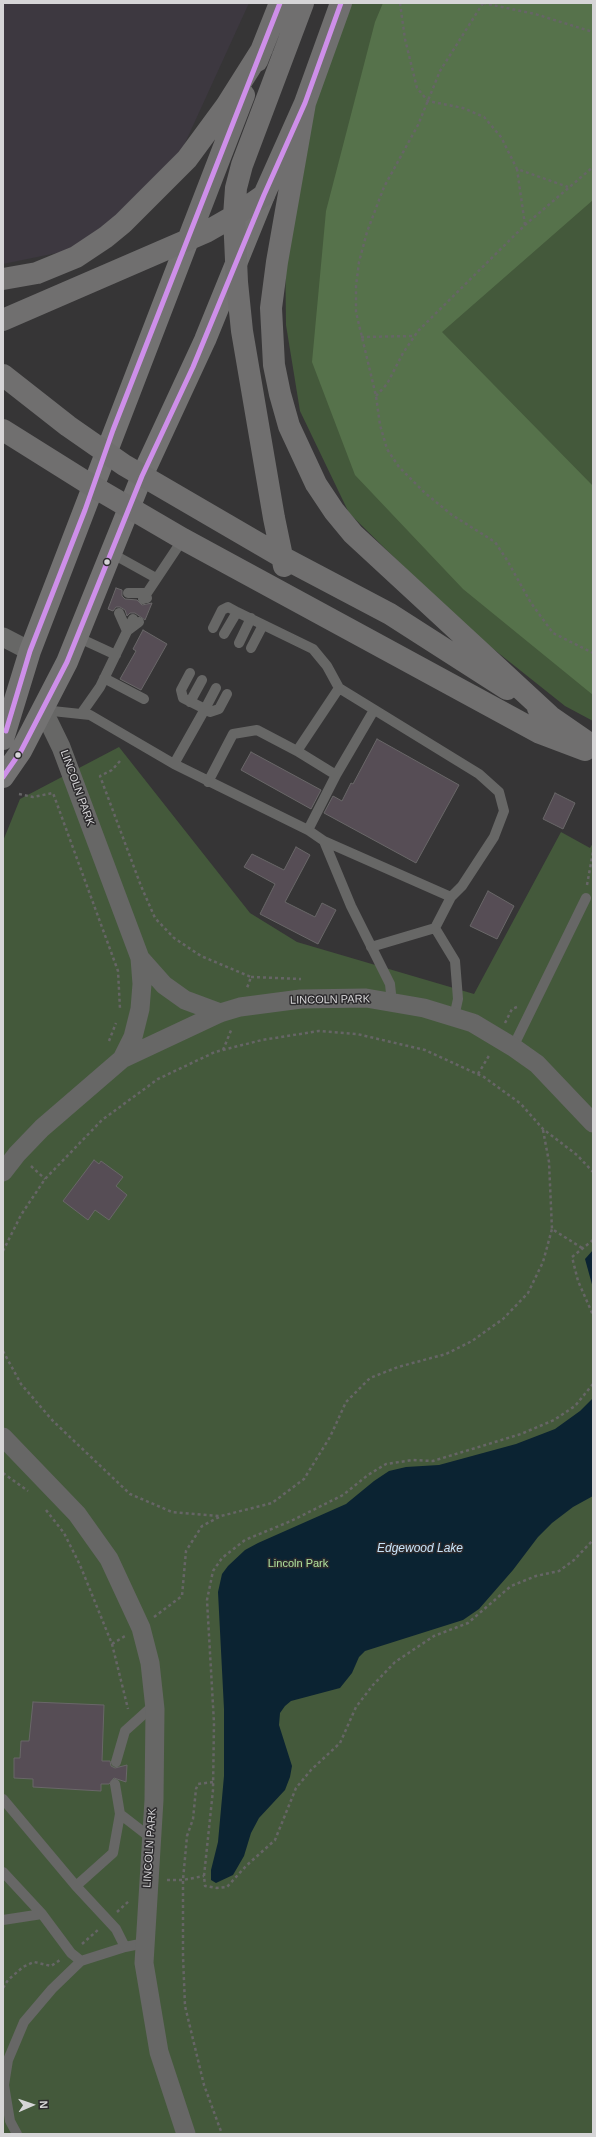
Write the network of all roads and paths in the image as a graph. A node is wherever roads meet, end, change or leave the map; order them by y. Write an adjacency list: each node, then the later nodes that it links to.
1 (280, 3): 7 (highway)
2 (304, 3): 14 (highway)
3 (341, 3): 9 (highway)
4 (400, 3): 8 (path)
5 (483, 3): 6 (path); 8 (path)
6 (593, 32)
7 (262, 48): 16 (highway); 18 (highway)
8 (428, 101): 11 (path); 21 (path)
9 (305, 103): 13 (highway); 62 (highway)
10 (593, 167): 12 (path)
11 (517, 169): 12 (path); 15 (path)
12 (569, 187): 15 (path)
13 (264, 194): 14 (highway); 17 (main road)
14 (234, 216): 16 (highway); 17 (highway)
15 (525, 225): 20 (path)
16 (188, 240): 19 (highway); 25 (main road)
17 (236, 262): 26 (main road); 31 (highway)
18 (3, 279)
19 (3, 320)
20 (414, 336): 21 (path); 23 (path)
21 (361, 337): 23 (path)
22 (3, 375): 25 (highway)
23 (376, 396): 48 (path)
24 (3, 430): 27 (highway)
25 (105, 454): 26 (highway); 27 (main road)
26 (142, 476): 28 (main road); 31 (highway)
27 (94, 487): 28 (highway); 47 (main road)
28 (129, 508): 29 (highway); 30 (main road)
29 (183, 539): 32 (lane); 34 (highway)
30 (111, 553): 32 (lane); 44 (main road)
31 (282, 557): 34 (highway); 62 (highway)
32 (156, 578): 33 (lane)
33 (128, 593)
34 (292, 598): 66 (highway)
35 (237, 612): 37 (lane); 40 (lane); 42 (lane)
36 (119, 613): 41 (lane)
37 (251, 618): 39 (lane); 45 (lane)
38 (136, 620): 41 (lane)
39 (263, 625): 46 (lane); 54 (lane)
40 (213, 628)
41 (127, 631): 49 (lane)
42 (224, 634)
43 (3, 637): 47 (street)
44 (77, 637): 49 (lane); 58 (main road)
45 (239, 643)
46 (251, 648)
47 (30, 651): 63 (main road)
48 (593, 653)
49 (116, 655): 51 (lane)
50 (190, 673): 57 (lane)
51 (104, 678): 56 (lane); 61 (lane)
52 (202, 680): 57 (lane)
53 (216, 688): 59 (lane)
54 (339, 688): 60 (lane); 65 (lane)
55 (227, 694): 59 (lane)
56 (144, 698)
57 (190, 702): 59 (lane)
58 (43, 710): 61 (lane); 70 (main road); 80 (street, LINCOLN PARK)
59 (205, 710): 68 (lane)
60 (374, 710): 69 (lane); 76 (lane)
61 (81, 714): 68 (lane)
62 (550, 716): 64 (highway)
63 (3, 739)
64 (593, 746)
65 (297, 751): 69 (lane); 71 (lane)
66 (593, 754)
67 (120, 761): 82 (path)
68 (174, 764): 71 (lane)
69 (336, 775): 73 (lane)
70 (3, 777)
71 (208, 782): 73 (lane)
72 (19, 794): 83 (path)
73 (308, 830): 74 (lane)
74 (324, 841): 76 (lane); 79 (lane)
75 (593, 852): 77 (path)
76 (451, 897): 78 (lane)
77 (586, 898): 88 (lane)
78 (435, 928): 79 (lane); 86 (lane)
79 (371, 947): 81 (lane)
80 (140, 958): 84 (street, LINCOLN PARK); 90 (street, LINCOLN PARK)
81 (392, 1002): 82 (street, LINCOLN PARK); 86 (street, LINCOLN PARK)
82 (240, 1007): 84 (street, LINCOLN PARK); 89 (path)
83 (120, 1012)
84 (220, 1012): 90 (street, LINCOLN PARK)
85 (119, 1017): 87 (path)
86 (454, 1017): 88 (street, LINCOLN PARK)
87 (106, 1047)
88 (513, 1048): 91 (street, LINCOLN PARK)
89 (224, 1050): 92 (path); 98 (path)
90 (122, 1059): 93 (street, LINCOLN PARK)
91 (593, 1123)
92 (542, 1129): 94 (path); 95 (path)
93 (3, 1172)
94 (593, 1172)
95 (552, 1229): 97 (path); 106 (path)
96 (593, 1240): 97 (path)
97 (582, 1248): 99 (path)
98 (3, 1251)
99 (593, 1315)
100 (3, 1351): 106 (path)
101 (593, 1384): 112 (path)
102 (3, 1437): 108 (street, LINCOLN PARK)
103 (3, 1473): 104 (path)
104 (28, 1492)
105 (45, 1508): 109 (path)
106 (221, 1516): 108 (path)
107 (593, 1540): 112 (path)
108 (141, 1628): 110 (street, LINCOLN PARK)
109 (112, 1644)
110 (155, 1704): 111 (lane); 116 (street, LINCOLN PARK)
111 (116, 1762)
112 (213, 1782): 128 (path)
113 (115, 1784): 115 (lane)
114 (3, 1799): 118 (lane)
115 (120, 1814): 116 (lane); 118 (lane)
116 (151, 1838): 121 (street, LINCOLN PARK)
117 (3, 1872): 119 (lane)
118 (76, 1886): 122 (lane)
119 (42, 1914): 120 (lane); 123 (lane)
120 (3, 1920)
121 (145, 1943): 122 (lane); 127 (street, LINCOLN PARK)
122 (125, 1947): 124 (lane)
123 (71, 1953): 124 (lane); 125 (path)
124 (81, 1961): 126 (lane)
125 (3, 1988)
126 (17, 2134)
127 (186, 2134)
128 (222, 2134)

